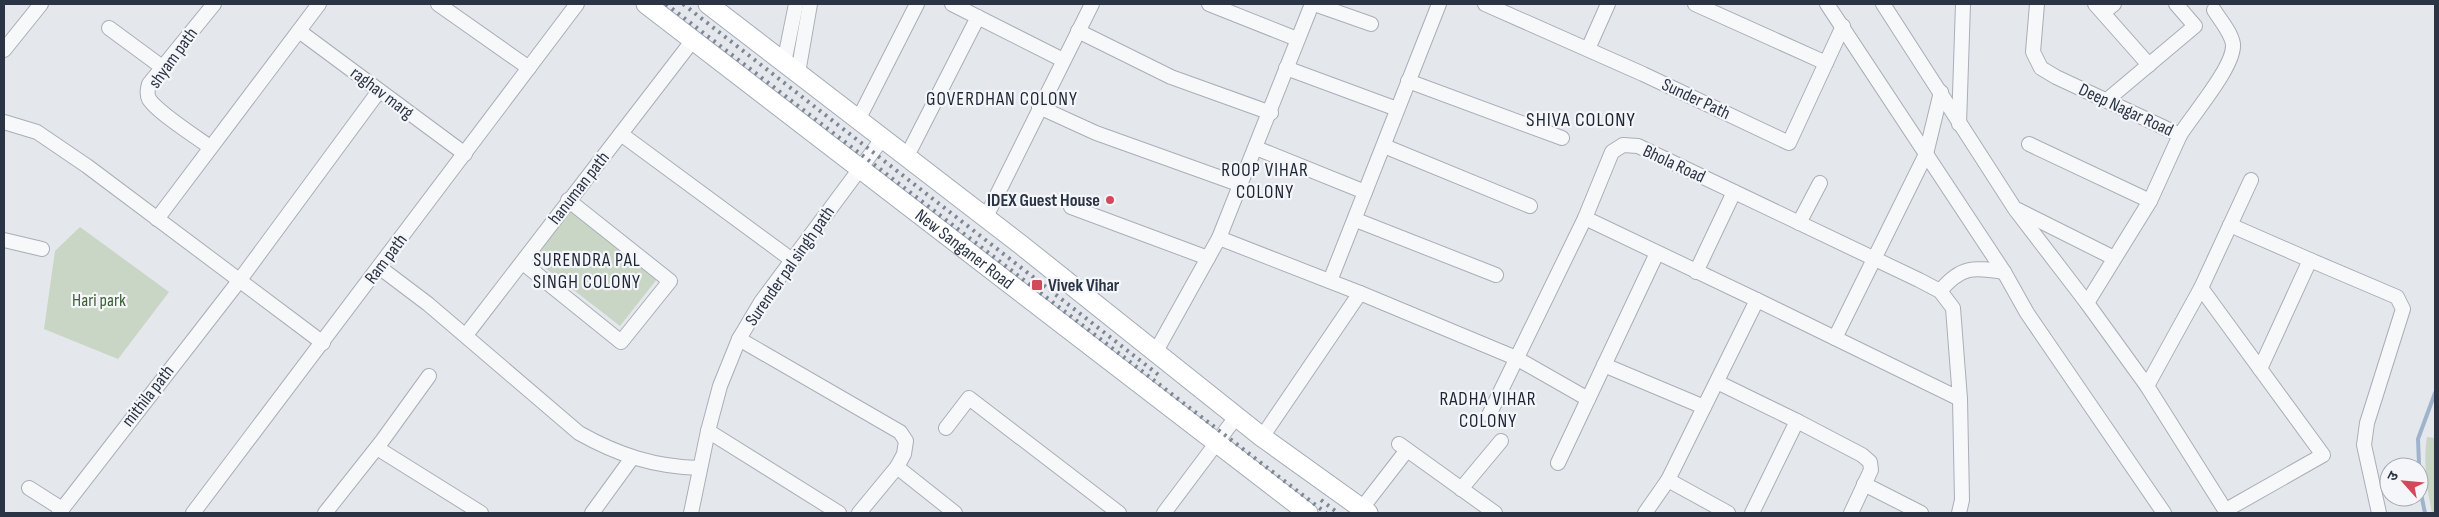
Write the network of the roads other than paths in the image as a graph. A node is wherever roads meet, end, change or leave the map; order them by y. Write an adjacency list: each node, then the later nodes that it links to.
1 (40, 4): 36 (street)
2 (214, 4): 40 (street, shyam path)
3 (319, 4): 31 (street)
4 (438, 4): 41 (street)
5 (577, 4): 41 (street, Ram path)
6 (646, 4): 34 (main road, New Sanganer Road)
7 (708, 4): 42 (main road, New Sanganer Road)
8 (796, 4): 42 (street)
9 (810, 4): 42 (street)
10 (917, 4): 51 (street)
11 (952, 4): 26 (street)
12 (1092, 4): 32 (street)
13 (1209, 4): 33 (street)
14 (1313, 4): 27 (street); 33 (street)
15 (1439, 4): 44 (street)
16 (1485, 4): 35 (street, Sunder Path)
17 (1608, 4): 35 (street)
18 (1695, 4): 38 (street)
19 (1827, 4): 28 (street)
20 (1883, 4): 46 (street)
21 (1963, 4): 53 (street)
22 (2037, 4): 47 (street, Deep Nagar Road)
23 (2176, 4): 29 (street)
24 (2104, 7): 39 (street)
25 (2215, 7): 29 (street); 55 (street)
26 (978, 17): 37 (street); 64 (street)
27 (1371, 24)
28 (1843, 26): 38 (street, Sunder Path); 63 (street)
29 (2195, 26): 39 (street)
30 (108, 28): 40 (street)
31 (299, 31): 45 (street, raghav marg); 60 (street)
32 (1078, 31): 37 (street); 50 (street)
33 (1297, 38): 43 (street)
34 (692, 40): 54 (street, hanuman path); 65 (main road, New Sanganer Road)
35 (1588, 49): 38 (street, Sunder Path)
36 (4, 50)
37 (1063, 60): 48 (street)
38 (1826, 63)
39 (2149, 65): 47 (street)
40 (162, 67): 60 (street, shyam path)
41 (529, 68): 62 (street, Ram path)
42 (791, 68): 51 (main road, New Sanganer Road)
43 (1286, 68): 49 (street); 50 (street)
44 (1408, 81): 49 (street); 56 (street)
45 (379, 91): 62 (street, raghav marg); 96 (street, mithila path)
46 (1942, 92): 53 (street); 63 (street)
47 (2107, 100): 55 (street, Deep Nagar Road)
48 (1039, 107): 68 (street); 78 (street)
49 (1398, 109): 59 (street)
50 (1271, 113): 61 (street)
51 (858, 120): 57 (main road, New Sanganer Road)
52 (4, 122): 77 (street)
53 (1959, 124): 75 (street)
54 (620, 134): 71 (street, hanuman path); 88 (street)
55 (2180, 135): 72 (street, Deep Nagar Road)
56 (1562, 138)
57 (882, 139): 64 (main road, New Sanganer Road); 65 (street, Surender pal singh path)
58 (2029, 144): 72 (street)
59 (1384, 146): 69 (street); 73 (street)
60 (210, 147): 77 (street)
61 (1256, 148): 68 (street); 69 (street)
62 (465, 154): 92 (street, Ram path)
63 (1926, 154): 89 (street); 94 (street)
64 (906, 158): 78 (main road, New Sanganer Road)
65 (860, 169): 88 (street, Surender pal singh path); 124 (main road, New Sanganer Road)
66 (2251, 180): 81 (street)
67 (1820, 183): 80 (street)
68 (1241, 185): 82 (street)
69 (1365, 192): 79 (street)
70 (1734, 192): 76 (street, Bhola Road); 80 (street, Bhola Road); 93 (street)
71 (568, 200): 91 (street, hanuman path); 91 (street)
72 (2150, 201): 87 (street, Deep Nagar Road)
73 (1530, 206)
74 (1072, 207): 86 (street)
75 (2015, 209): 87 (street); 102 (street)
76 (1585, 218): 85 (street); 108 (street, Bhola Road)
77 (157, 219): 96 (street)
78 (985, 219): 107 (main road, New Sanganer Road)
79 (1356, 220): 95 (street); 97 (street)
80 (1799, 224): 89 (street, Bhola Road)
81 (2230, 225): 90 (street); 98 (street)
82 (1219, 238): 86 (street); 97 (street)
83 (4, 240): 84 (street)
84 (42, 249)
85 (1657, 254): 93 (street); 109 (street)
86 (1208, 258): 107 (street)
87 (2114, 258): 102 (street, Deep Nagar Road)
88 (792, 260): 105 (street, Surender pal singh path)
89 (1874, 260): 99 (street, Bhola Road); 104 (street)
90 (2310, 260): 110 (street); 156 (street)
91 (523, 263): 103 (street, hanuman path)
92 (380, 267): 103 (street); 106 (street, Ram path)
93 (1696, 272): 101 (street)
94 (2004, 272): 99 (street); 155 (street)
95 (1496, 276)
96 (239, 281): 106 (street); 134 (street, mithila path)
97 (1330, 282): 100 (street)
98 (2201, 288): 110 (street); 113 (street)
99 (1940, 292): 115 (street)
100 (1360, 293): 108 (street); 122 (street)
101 (1757, 300): 104 (street); 112 (street)
102 (2087, 303): 113 (street)
103 (466, 335): 126 (street)
104 (1835, 338): 115 (street)
105 (739, 339): 121 (street, Surender pal singh path); 128 (street)
106 (323, 342): 137 (street, Ram path)
107 (1155, 352): 118 (main road, New Sanganer Road)
108 (1516, 358): 114 (street); 117 (street, Bhola Road)
109 (1604, 365): 114 (street); 116 (street)
110 (2260, 369): 136 (street)
111 (429, 376): 125 (street)
112 (1717, 382): 116 (street); 119 (street)
113 (2147, 386): 136 (street)
114 (1588, 399): 127 (street)
115 (1960, 399): 154 (street)
116 (1704, 407): 130 (street)
117 (1490, 415)
118 (1236, 417): 122 (main road, New Sanganer Road); 124 (street)
119 (1798, 421): 131 (street); 151 (street)
120 (946, 428): 145 (street)
121 (708, 431): 129 (street, Surender pal singh path); 142 (street)
122 (1262, 438): 135 (main road, New Sanganer Road)
123 (1501, 441): 133 (street)
124 (1218, 444): 146 (street); 147 (main road, New Sanganer Road)
125 (377, 448): 138 (street); 139 (street)
126 (632, 458): 129 (street); 140 (street)
127 (1558, 463)
128 (896, 467): 143 (street); 144 (street)
129 (700, 468): 141 (street, Surender pal singh path)
130 (1668, 480): 149 (street); 150 (street)
131 (1864, 484): 152 (street); 153 (street)
132 (30, 488): 134 (street)
133 (1461, 488): 135 (street); 148 (street)
134 (60, 511)
135 (1365, 511)
136 (2226, 512)
137 (193, 513)
138 (325, 513)
139 (481, 513)
140 (592, 513)
141 (691, 513)
142 (838, 513)
143 (859, 513)
144 (955, 513)
145 (1119, 513)
146 (1164, 513)
147 (1308, 513)
148 (1495, 513)
149 (1645, 513)
150 (1728, 513)
151 (1752, 513)
152 (1851, 513)
153 (1921, 513)
154 (1959, 513)
155 (2164, 513)
156 (2379, 513)

